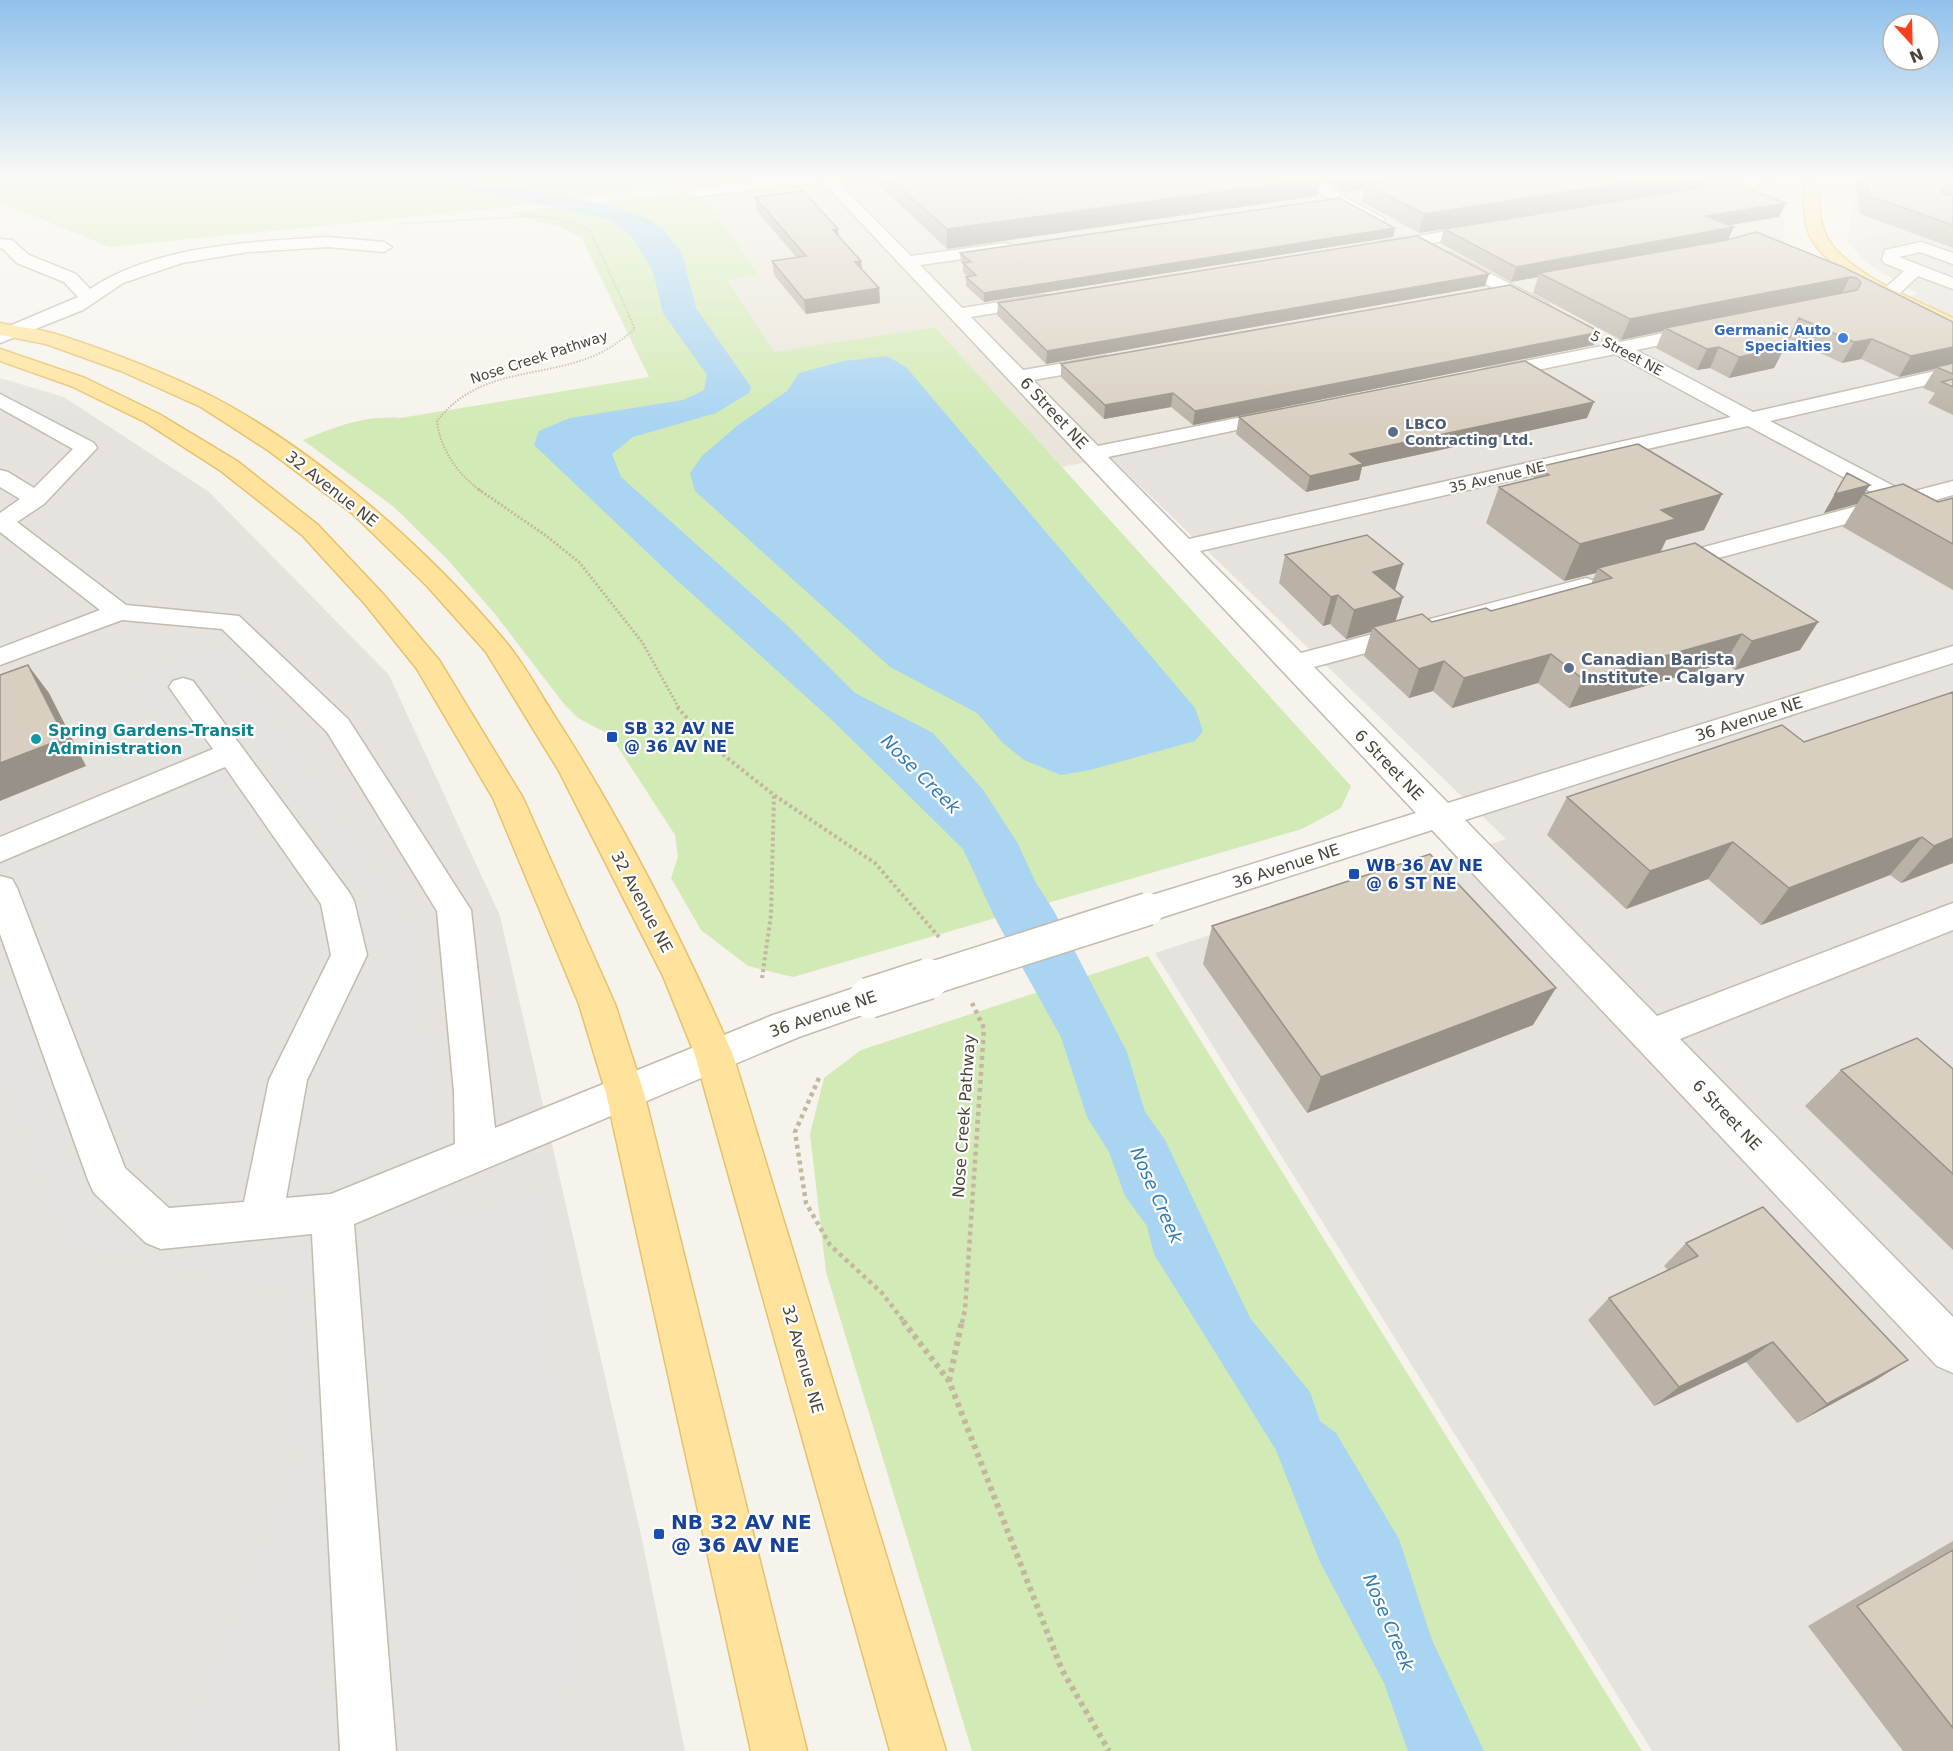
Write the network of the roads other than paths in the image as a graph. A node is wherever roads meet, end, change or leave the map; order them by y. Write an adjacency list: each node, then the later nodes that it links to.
1 (27, 261): 14 (street)
2 (174, 261): 14 (street)
3 (916, 261): 7 (street)
4 (1456, 261): 11 (street)
5 (1840, 261): 12 (main road)
6 (1894, 261): 8 (street)
7 (907, 262): 16 (street, 6 Street NE)
8 (1916, 269): 10 (street); 12 (street)
9 (1542, 284): 11 (street)
10 (1953, 284)
11 (1510, 290): 13 (street); 17 (street)
12 (1890, 293): 18 (main road)
13 (1478, 296)
14 (89, 298): 21 (street)
15 (1057, 298): 16 (street)
16 (959, 314): 25 (street, 6 Street NE)
17 (1556, 315)
18 (1953, 326)
19 (1725, 327): 22 (street)
20 (1597, 337): 22 (street, 5 Street NE)
21 (3, 338): 50 (main road, 32 Avenue NE); 51 (main road)
22 (1618, 348): 26 (street); 29 (street, 5 Street NE)
23 (1125, 358): 25 (street)
24 (1953, 373): 29 (street, 35 Avenue NE)
25 (1019, 377): 30 (street, 6 Street NE)
26 (1474, 377)
27 (0, 400): 33 (street)
28 (1299, 412): 30 (street)
29 (1749, 420): 34 (street, 5 Street NE); 36 (street, 35 Avenue NE)
30 (1092, 454): 36 (street, 6 Street NE)
31 (0, 477): 33 (street)
32 (1953, 488): 34 (street)
33 (36, 499): 39 (street)
34 (1904, 501): 35 (street, 5 Street NE); 37 (street)
35 (1953, 527)
36 (1181, 548): 42 (street, 6 Street NE)
37 (1651, 568)
38 (1605, 581): 42 (street)
39 (118, 612): 41 (street); 52 (street)
40 (1953, 654): 45 (street, 36 Avenue NE)
41 (0, 657)
42 (1293, 663): 45 (street, 6 Street NE)
43 (183, 687): 44 (street)
44 (231, 753): 46 (street); 54 (street)
45 (1439, 817): 49 (street, 6 Street NE); 50 (street, 36 Avenue NE, bridge)
46 (0, 850)
47 (0, 888): 54 (street, 36 Avenue NE)
48 (1953, 916): 49 (street)
49 (1649, 1035): 55 (street, 6 Street NE)
50 (714, 1055): 51 (street, 36 Avenue NE); 58 (main road, 32 Avenue NE)
51 (625, 1093): 52 (street, 36 Avenue NE); 57 (main road)
52 (476, 1155): 53 (street, 36 Avenue NE)
53 (332, 1213): 54 (street, 36 Avenue NE); 56 (street)
54 (261, 1220)
55 (1953, 1350)
56 (368, 1751)
57 (779, 1751)
58 (918, 1751)

